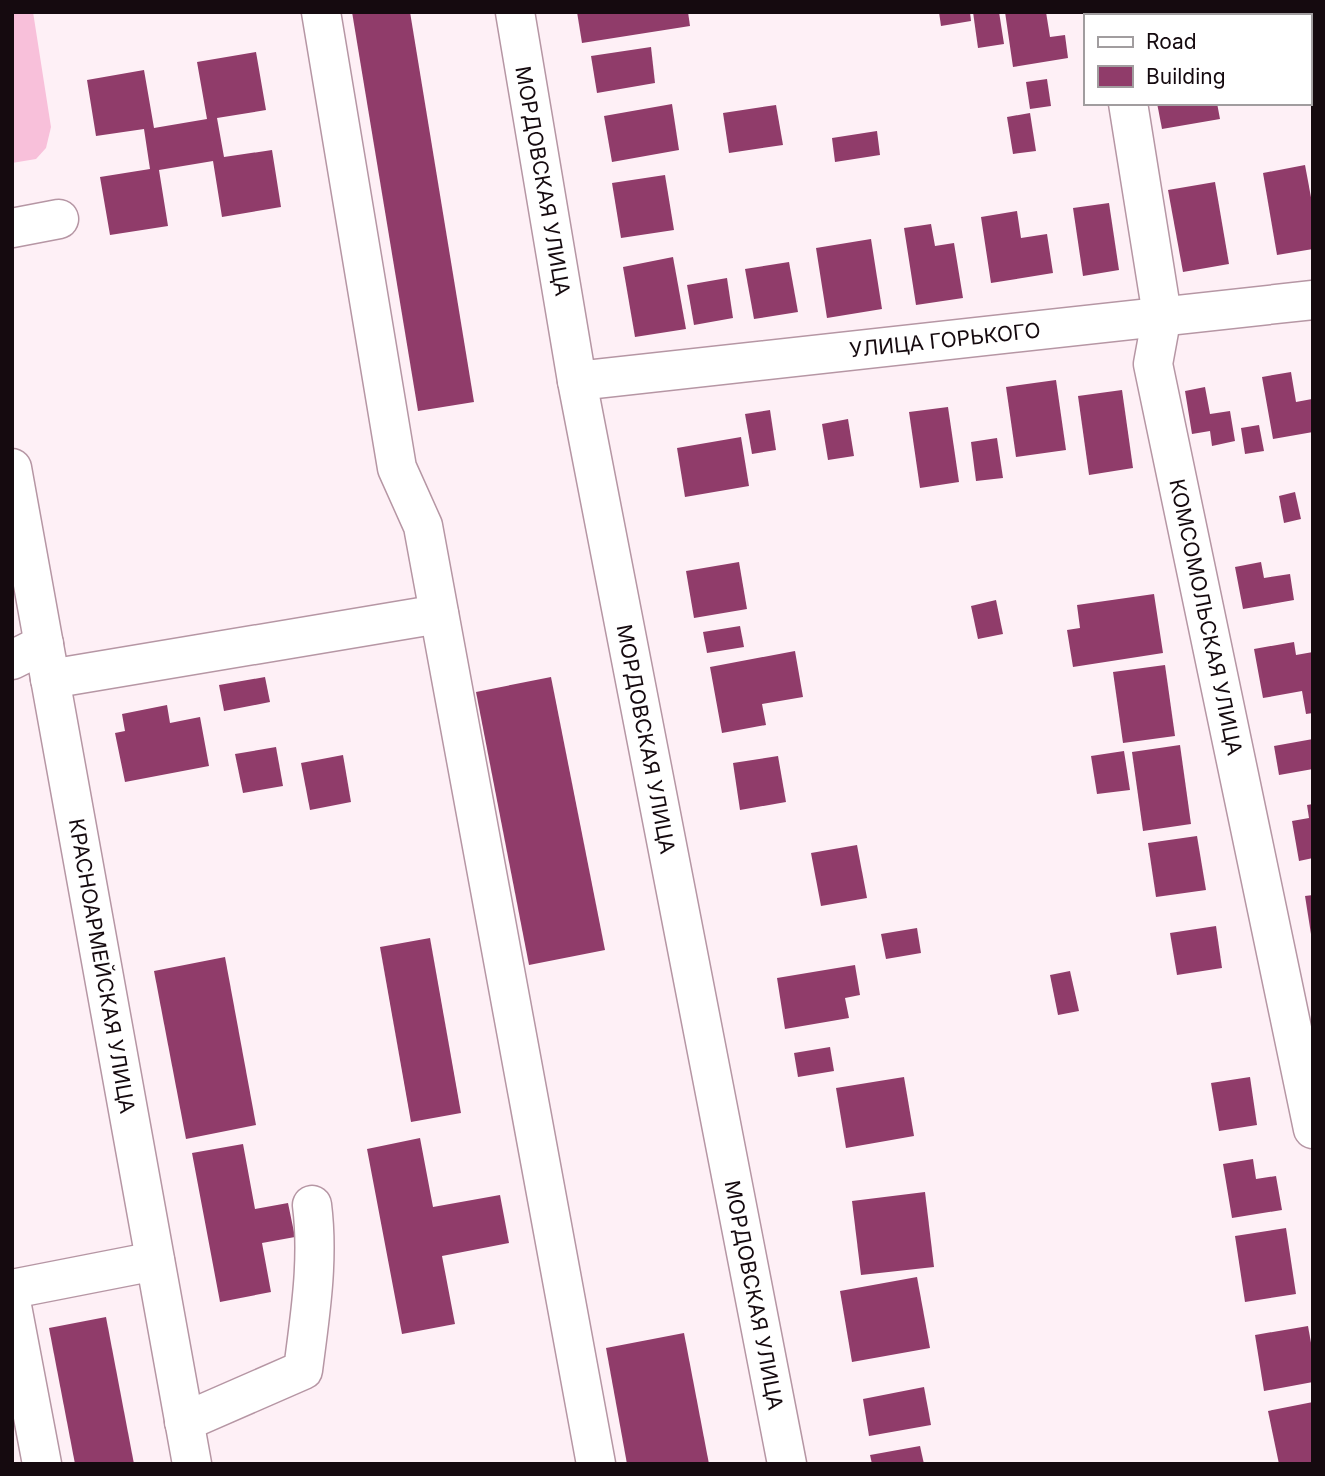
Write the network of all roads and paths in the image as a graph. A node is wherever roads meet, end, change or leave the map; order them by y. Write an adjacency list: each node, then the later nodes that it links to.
1 (321, 12): 10 (street)
2 (515, 12): 8 (street, МОРДОВСКАЯ УЛИЦА)
3 (1128, 105): 7 (street, КОМСОМОЛЬСКАЯ УЛИЦА)
4 (59, 219): 5 (street)
5 (12, 228)
6 (1313, 300): 7 (street, УЛИЦА ГОРЬКОГО)
7 (1162, 315): 8 (street, УЛИЦА ГОРЬКОГО); 12 (street, КОМСОМОЛЬСКАЯ УЛИЦА)
8 (577, 381): 21 (street, МОРДОВСКАЯ УЛИЦА)
9 (12, 468): 11 (street, КРАСНОАРМЕЙСКАЯ УЛИЦА)
10 (439, 614): 11 (street); 20 (street)
11 (35, 661): 14 (street, КРАСНОАРМЕЙСКАЯ УЛИЦА)
12 (1313, 1129)
13 (312, 1205): 17 (street)
14 (155, 1261): 15 (street); 17 (street, КРАСНОАРМЕЙСКАЯ УЛИЦА)
15 (12, 1289)
16 (12, 1306): 18 (street)
17 (184, 1422): 19 (street, КРАСНОАРМЕЙСКАЯ УЛИЦА)
18 (42, 1464)
19 (192, 1464)
20 (596, 1464)
21 (787, 1464)

